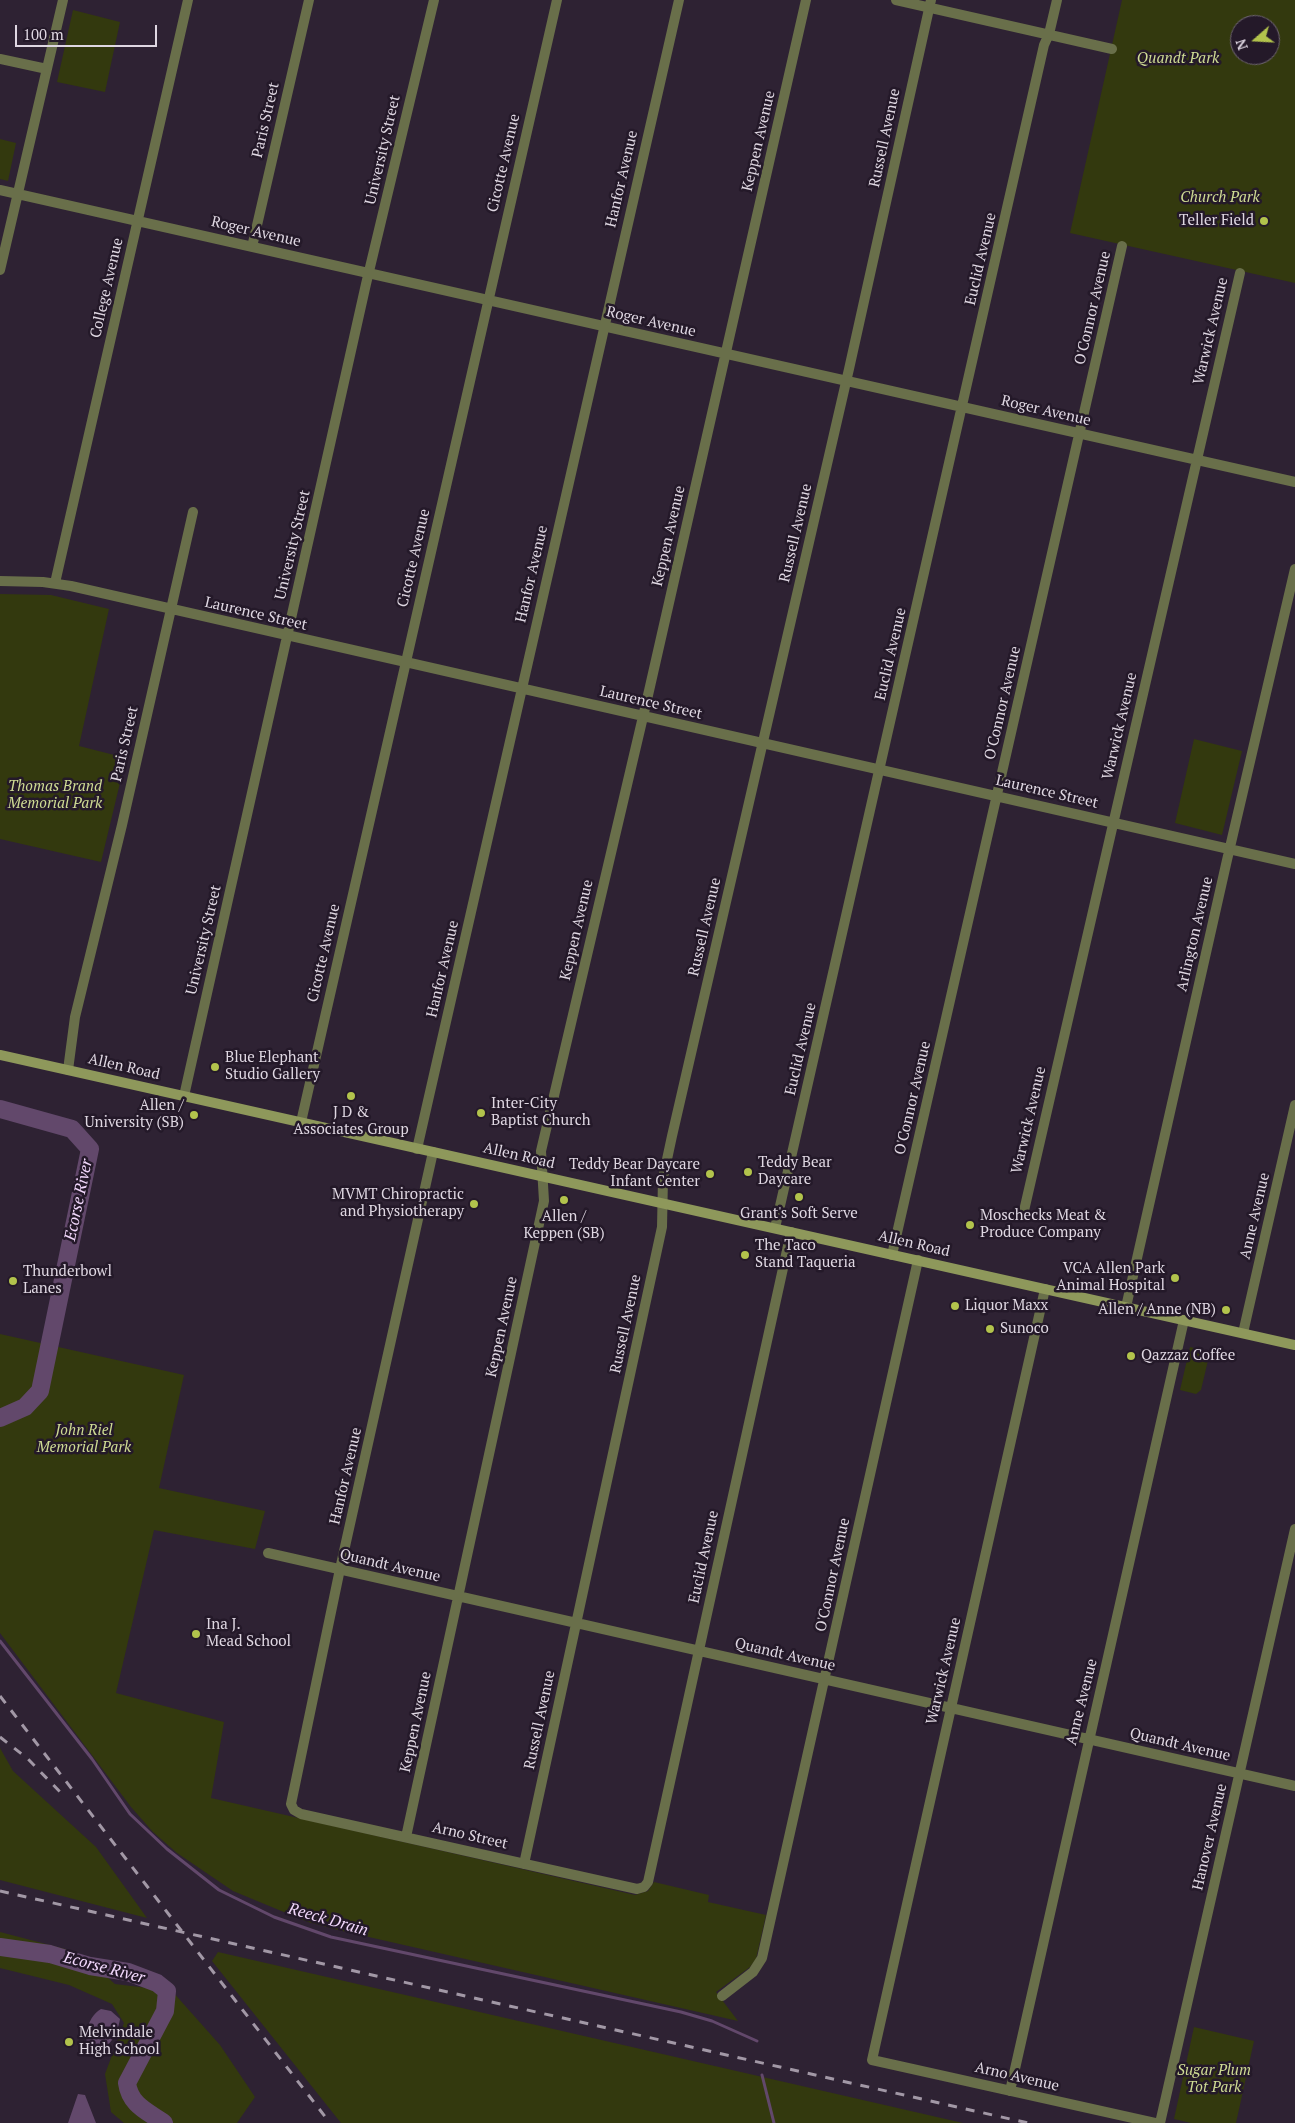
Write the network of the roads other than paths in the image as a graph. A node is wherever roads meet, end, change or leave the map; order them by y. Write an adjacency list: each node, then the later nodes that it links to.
1 (63, 0): 14 (street)
2 (188, 0): 17 (street, College Avenue)
3 (309, 0): 19 (street, Paris Street)
4 (434, 0): 21 (street, University Street)
5 (557, 0): 23 (street, Cicotte Avenue)
6 (806, 0): 25 (street, Keppen Avenue)
7 (896, 0): 10 (street)
8 (1057, 0): 11 (street, Euclid Avenue)
9 (678, 3): 24 (street, Hanfor Avenue)
10 (930, 4): 11 (street); 26 (street, Russell Avenue)
11 (1049, 34): 12 (street); 27 (street, Euclid Avenue)
12 (1112, 49)
13 (0, 58): 14 (street)
14 (47, 69): 16 (street)
15 (0, 190): 16 (street, Roger Avenue)
16 (19, 195): 17 (street, Roger Avenue); 20 (street)
17 (138, 222): 19 (street, Roger Avenue); 34 (street, College Avenue)
18 (1122, 246): 28 (street, O'Connor Avenue)
19 (252, 247): 21 (street, Roger Avenue)
20 (0, 270)
21 (369, 273): 23 (street, Roger Avenue); 36 (street, University Street)
22 (1240, 273): 29 (street, Warwick Avenue)
23 (489, 300): 24 (street, Roger Avenue); 37 (street, Cicotte Avenue)
24 (604, 326): 25 (street, Roger Avenue); 38 (street, Hanfor Avenue)
25 (725, 354): 26 (street, Roger Avenue); 39 (street, Keppen Avenue)
26 (846, 381): 27 (street, Roger Avenue); 40 (street, Russell Avenue)
27 (963, 408): 28 (street, Roger Avenue); 41 (street, Euclid Avenue)
28 (1080, 434): 29 (street, Roger Avenue); 42 (street, O'Connor Avenue)
29 (1197, 460): 30 (street, Roger Avenue); 43 (street, Warwick Avenue)
30 (1295, 482)
31 (193, 512): 35 (street, Paris Street)
32 (1295, 569): 44 (street, Arlington Avenue)
33 (0, 581): 34 (street, Laurence Street)
34 (55, 584): 35 (street, Laurence Street)
35 (172, 610): 36 (street, Laurence Street); 47 (street, Paris Street)
36 (287, 636): 37 (street, Laurence Street); 48 (street, University Street)
37 (406, 663): 38 (street, Laurence Street); 50 (street, Cicotte Avenue)
38 (523, 690): 39 (street, Laurence Street); 51 (street, Hanfor Avenue)
39 (643, 717): 40 (street, Laurence Street); 53 (street, Keppen Avenue)
40 (763, 743): 41 (street, Laurence Street); 54 (street, Russell Avenue)
41 (880, 770): 42 (street, Laurence Street); 56 (street, Euclid Avenue)
42 (997, 796): 43 (street, Laurence Street); 58 (street, O'Connor Avenue)
43 (1113, 822): 44 (street, Laurence Street); 55 (street, Warwick Avenue)
44 (1230, 849): 45 (street, Laurence Street); 61 (street, Arlington Avenue)
45 (1295, 864)
46 (0, 1055): 47 (main road, Allen Road)
47 (68, 1070): 48 (main road, Allen Road)
48 (184, 1096): 50 (main road, Allen Road)
49 (1295, 1105): 63 (street, Anne Avenue)
50 (301, 1122): 51 (main road, Allen Road)
51 (417, 1149): 52 (main road, Allen Road)
52 (433, 1152): 53 (main road, Allen Road); 67 (street, Hanfor Avenue)
53 (543, 1176): 54 (main road, Allen Road); 68 (street, Keppen Avenue)
54 (662, 1203): 56 (main road, Allen Road); 69 (street, Russell Avenue)
55 (1023, 1215)
56 (775, 1228): 57 (main road, Allen Road)
57 (792, 1232): 58 (main road, Allen Road); 70 (street, Euclid Avenue)
58 (892, 1255): 59 (main road, Allen Road)
59 (918, 1260): 60 (main road, Allen Road); 71 (street, O'Connor Avenue)
60 (1045, 1289): 61 (main road, Allen Road); 72 (street, Warwick Avenue)
61 (1126, 1307): 62 (main road, Allen Road)
62 (1184, 1320): 63 (main road, Allen Road); 73 (street, Anne Avenue)
63 (1243, 1333): 64 (main road, Allen Road)
64 (1295, 1345)
65 (1295, 1529): 74 (street, Hanover Avenue)
66 (268, 1553): 67 (street, Quandt Avenue)
67 (340, 1569): 68 (street, Quandt Avenue); 76 (street, Hanfor Avenue)
68 (459, 1597): 69 (street, Quandt Avenue); 77 (street, Keppen Avenue)
69 (577, 1624): 70 (street, Quandt Avenue); 78 (street, Russell Avenue)
70 (698, 1650): 71 (street, Quandt Avenue); 79 (street, Euclid Avenue)
71 (824, 1680): 72 (street, Quandt Avenue); 80 (street, O'Connor Avenue)
72 (951, 1709): 73 (street, Quandt Avenue); 81 (street, Warwick Avenue)
73 (1090, 1740): 74 (street, Quandt Avenue); 82 (street, Anne Avenue)
74 (1240, 1774): 75 (street, Quandt Avenue); 84 (street, Hanover Avenue)
75 (1295, 1786)
76 (292, 1807): 77 (street, Arno Street)
77 (406, 1837): 78 (street, Arno Street)
78 (524, 1864): 79 (street, Arno Street)
79 (644, 1887)
80 (722, 1996)
81 (872, 2060): 82 (street, Arno Avenue)
82 (1010, 2091): 83 (street, Arno Avenue)
83 (1155, 2123)
84 (1160, 2123)

